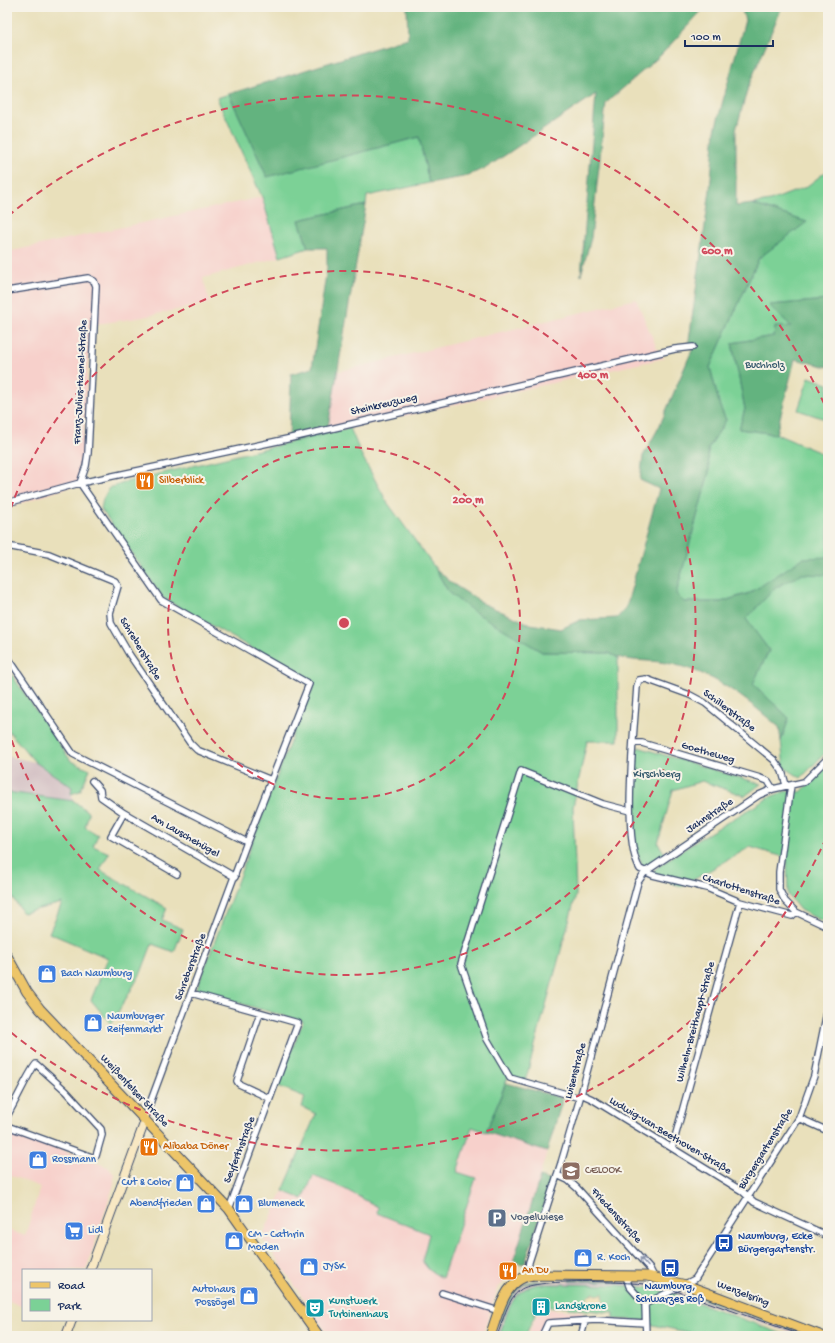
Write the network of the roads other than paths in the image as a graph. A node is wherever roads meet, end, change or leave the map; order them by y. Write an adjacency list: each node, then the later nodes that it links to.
1 (7, 291): 3 (street, Franz-Julius-Haenel-Straße)
2 (693, 347): 3 (street, Steinkreuzweg)
3 (80, 483): 4 (street, Steinkreuzweg); 9 (street, Schreberstraße)
4 (7, 503)
5 (7, 546): 9 (street, Schreberstraße)
6 (8, 659): 15 (street)
7 (634, 743): 11 (street, Schillerstraße); 12 (street, Goetheweg); 13 (street)
8 (828, 758): 11 (street, Jahnstraße)
9 (271, 780): 15 (street, Schreberstraße)
10 (92, 781): 14 (street, Am Lauschehügel)
11 (789, 785): 12 (street, Jahnstraße); 20 (street)
12 (774, 789): 16 (street, Jahnstraße)
13 (630, 811): 16 (street); 26 (street)
14 (124, 813): 17 (street); 18 (street, Am Lauschehügel)
15 (247, 842): 18 (street, Schreberstraße)
16 (644, 872): 19 (street, Charlottenstraße); 26 (street, Luisenstraße)
17 (177, 874)
18 (235, 877): 23 (street, Schreberstraße)
19 (740, 902): 20 (street, Charlottenstraße); 33 (street, Wilhelm-Breithaupt-Straße)
20 (796, 912): 21 (street, Charlottenstraße)
21 (828, 928)
22 (7, 956): 30 (main road, Weißenfelser Straße)
23 (191, 994): 25 (street, Seyferthstraße); 30 (street, Schreberstraße)
24 (828, 1006): 29 (street, Bürgergartenstraße)
25 (260, 1013): 27 (street); 27 (street, Seyferthstraße)
26 (580, 1096): 33 (street, Ludwig-van-Beethoven-Straße); 34 (street, Luisenstraße)
27 (269, 1098): 36 (street, Seyferthstraße)
28 (7, 1116): 31 (street)
29 (799, 1118): 32 (street); 35 (street, Bürgergartenstraße)
30 (145, 1121): 36 (main road, Weißenfelser Straße); 38 (main road)
31 (7, 1126)
32 (828, 1130)
33 (672, 1148): 35 (street, Ludwig-van-Beethoven-Straße)
34 (557, 1175): 39 (street, Luisenstraße); 41 (street, Friedensstraße, one-way to 34)
35 (748, 1197): 37 (street, Ludwig-van-Beethoven-Straße); 42 (street, Bürgergartenstraße)
36 (229, 1209): 50 (main road, Weißenfelser Straße)
37 (828, 1236)
38 (90, 1269)
39 (527, 1276): 40 (main road, Wenzelsring); 45 (main road)
40 (626, 1276): 41 (main road, Wenzelsring); 44 (street)
41 (654, 1277): 42 (main road, Wenzelsring)
42 (686, 1285): 44 (street, Bürgergartenstraße); 55 (main road, Wenzelsring)
43 (442, 1293): 45 (street)
44 (646, 1304): 48 (street)
45 (499, 1311): 51 (main road)
46 (72, 1321): 49 (main road)
47 (585, 1322): 48 (street); 52 (street); 53 (street)
48 (645, 1323): 54 (street)
49 (66, 1336)
50 (319, 1336)
51 (490, 1336)
52 (542, 1336)
53 (581, 1336)
54 (646, 1336)
55 (822, 1336)

